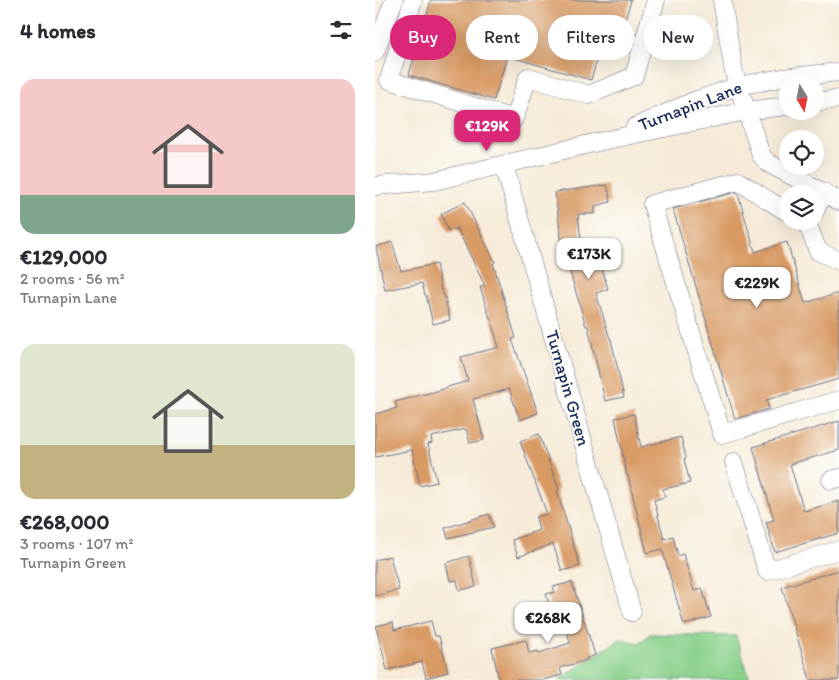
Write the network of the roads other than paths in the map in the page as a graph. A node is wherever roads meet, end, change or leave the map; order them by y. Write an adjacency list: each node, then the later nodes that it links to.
1 (394, 0): 5 (street)
2 (413, 0): 3 (street)
3 (656, 0)
4 (722, 0): 7 (street)
5 (375, 52)
6 (839, 72): 7 (street, Turnapin Lane)
7 (738, 86): 11 (street); 12 (street, Turnapin Lane)
8 (839, 99): 9 (street)
9 (824, 101)
10 (779, 107): 11 (street, Turnapin Lane)
11 (746, 111): 12 (street, Turnapin Lane); 15 (street)
12 (602, 141): 13 (street, Turnapin Lane)
13 (504, 164): 14 (street, Turnapin Lane); 22 (street, Turnapin Green)
14 (375, 186)
15 (831, 196)
16 (779, 207): 19 (street)
17 (812, 230): 18 (street)
18 (839, 261)
19 (839, 400)
20 (734, 462): 21 (street)
21 (839, 550)
22 (632, 612)

